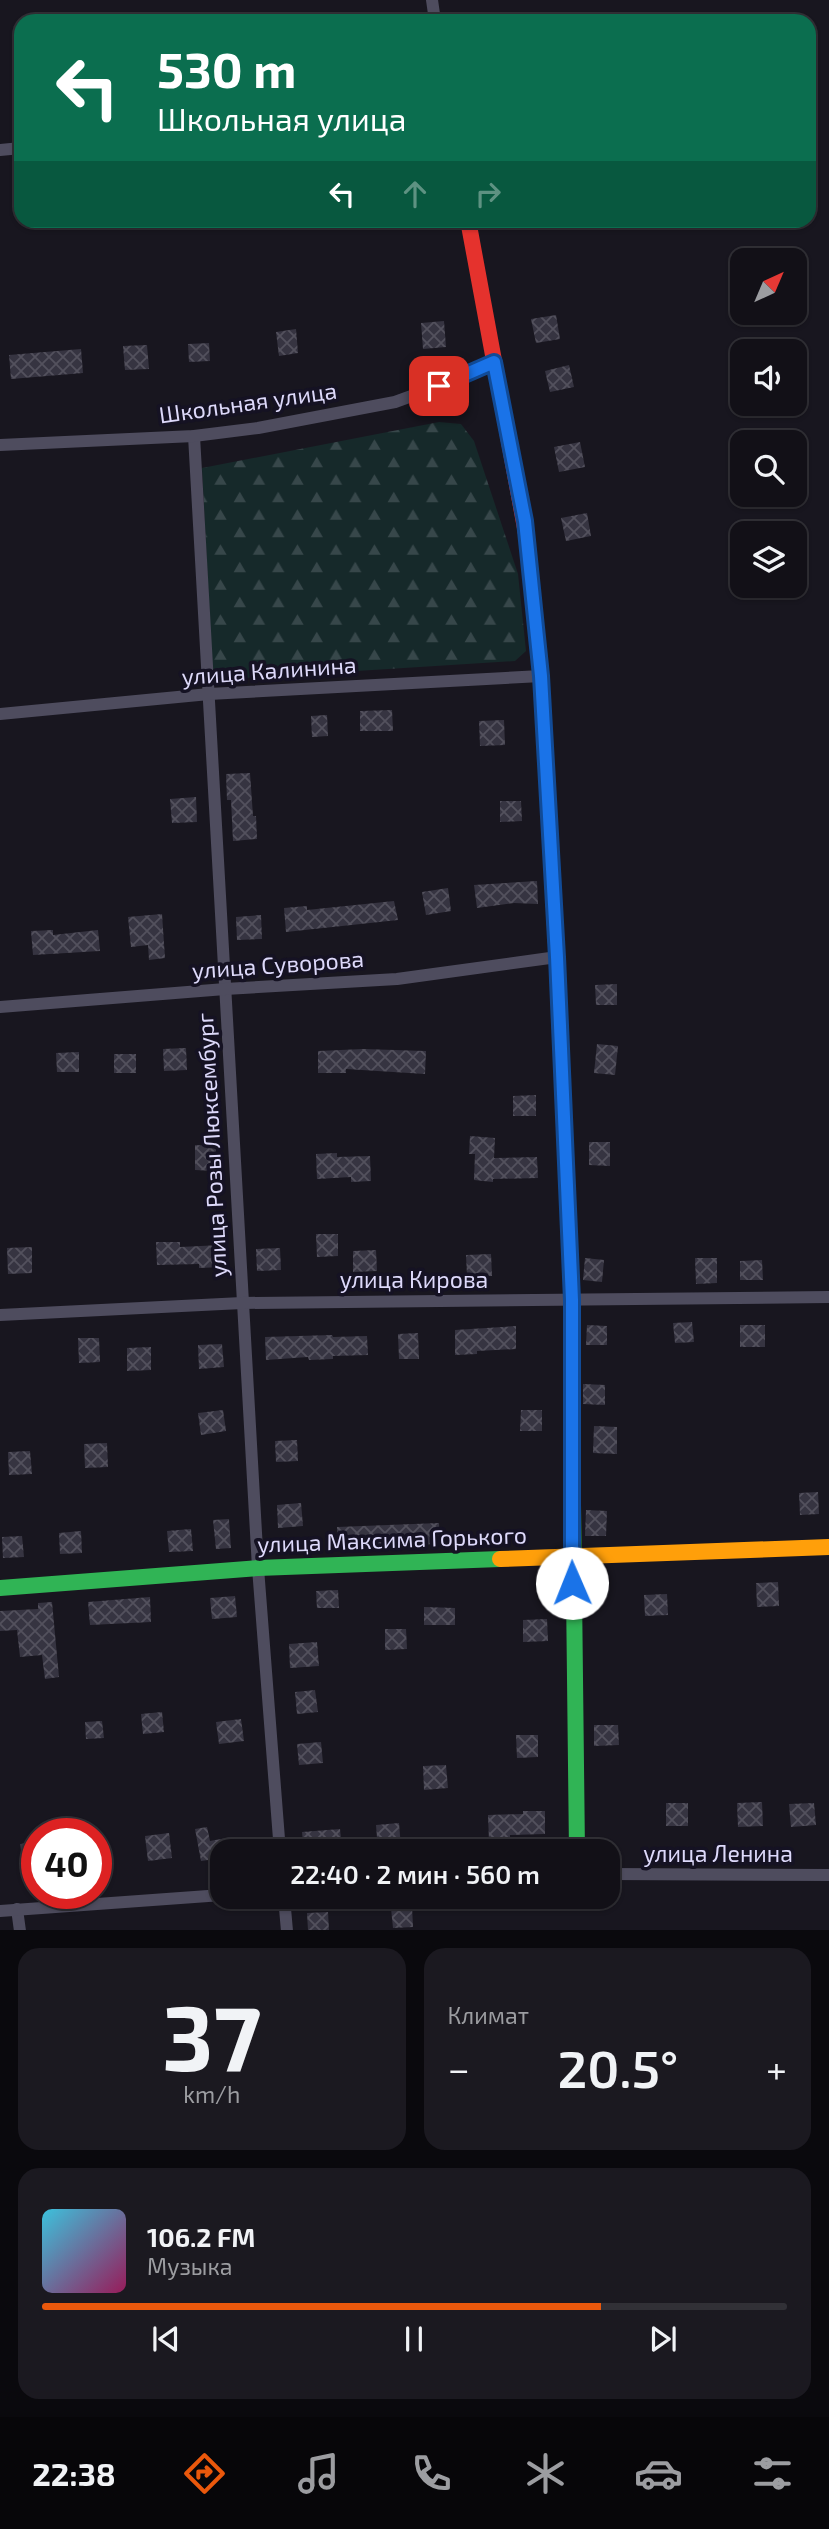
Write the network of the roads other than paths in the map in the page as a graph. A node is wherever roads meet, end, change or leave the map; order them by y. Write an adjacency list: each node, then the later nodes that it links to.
1 (469, 228): 2 (street)
2 (494, 362): 3 (street, Школьная улица); 5 (street)
3 (194, 436): 4 (street, Школьная улица); 6 (street, улица Розы Люксембург)
4 (0, 445)
5 (541, 676): 6 (street, улица Калинина); 8 (street)
6 (209, 694): 7 (street, улица Калинина); 9 (street, улица Розы Люксембург)
7 (0, 715)
8 (557, 957): 9 (street, улица Суворова); 12 (street)
9 (225, 989): 10 (street, улица Суворова); 13 (street, улица Розы Люксембург)
10 (0, 1007)
11 (829, 1297): 12 (street, улица Кирова)
12 (572, 1300): 13 (street, улица Кирова); 16 (street)
13 (242, 1303): 14 (street, улица Кирова); 17 (street, улица Розы Люксембург)
14 (0, 1315)
15 (829, 1547): 16 (street, улица Максима Горького)
16 (572, 1556): 17 (street, улица Максима Горького); 20 (street)
17 (258, 1568): 18 (street, улица Максима Горького); 19 (street, улица Розы Люксембург)
18 (0, 1588)
19 (279, 1839)
20 (577, 1839)
21 (620, 1874): 22 (street, улица Ленина)
22 (829, 1875)
23 (210, 1896): 24 (street)
24 (18, 1909): 26 (street); 27 (street)
25 (285, 1909): 28 (street)
26 (0, 1911)
27 (20, 1930)
28 (287, 1930)

